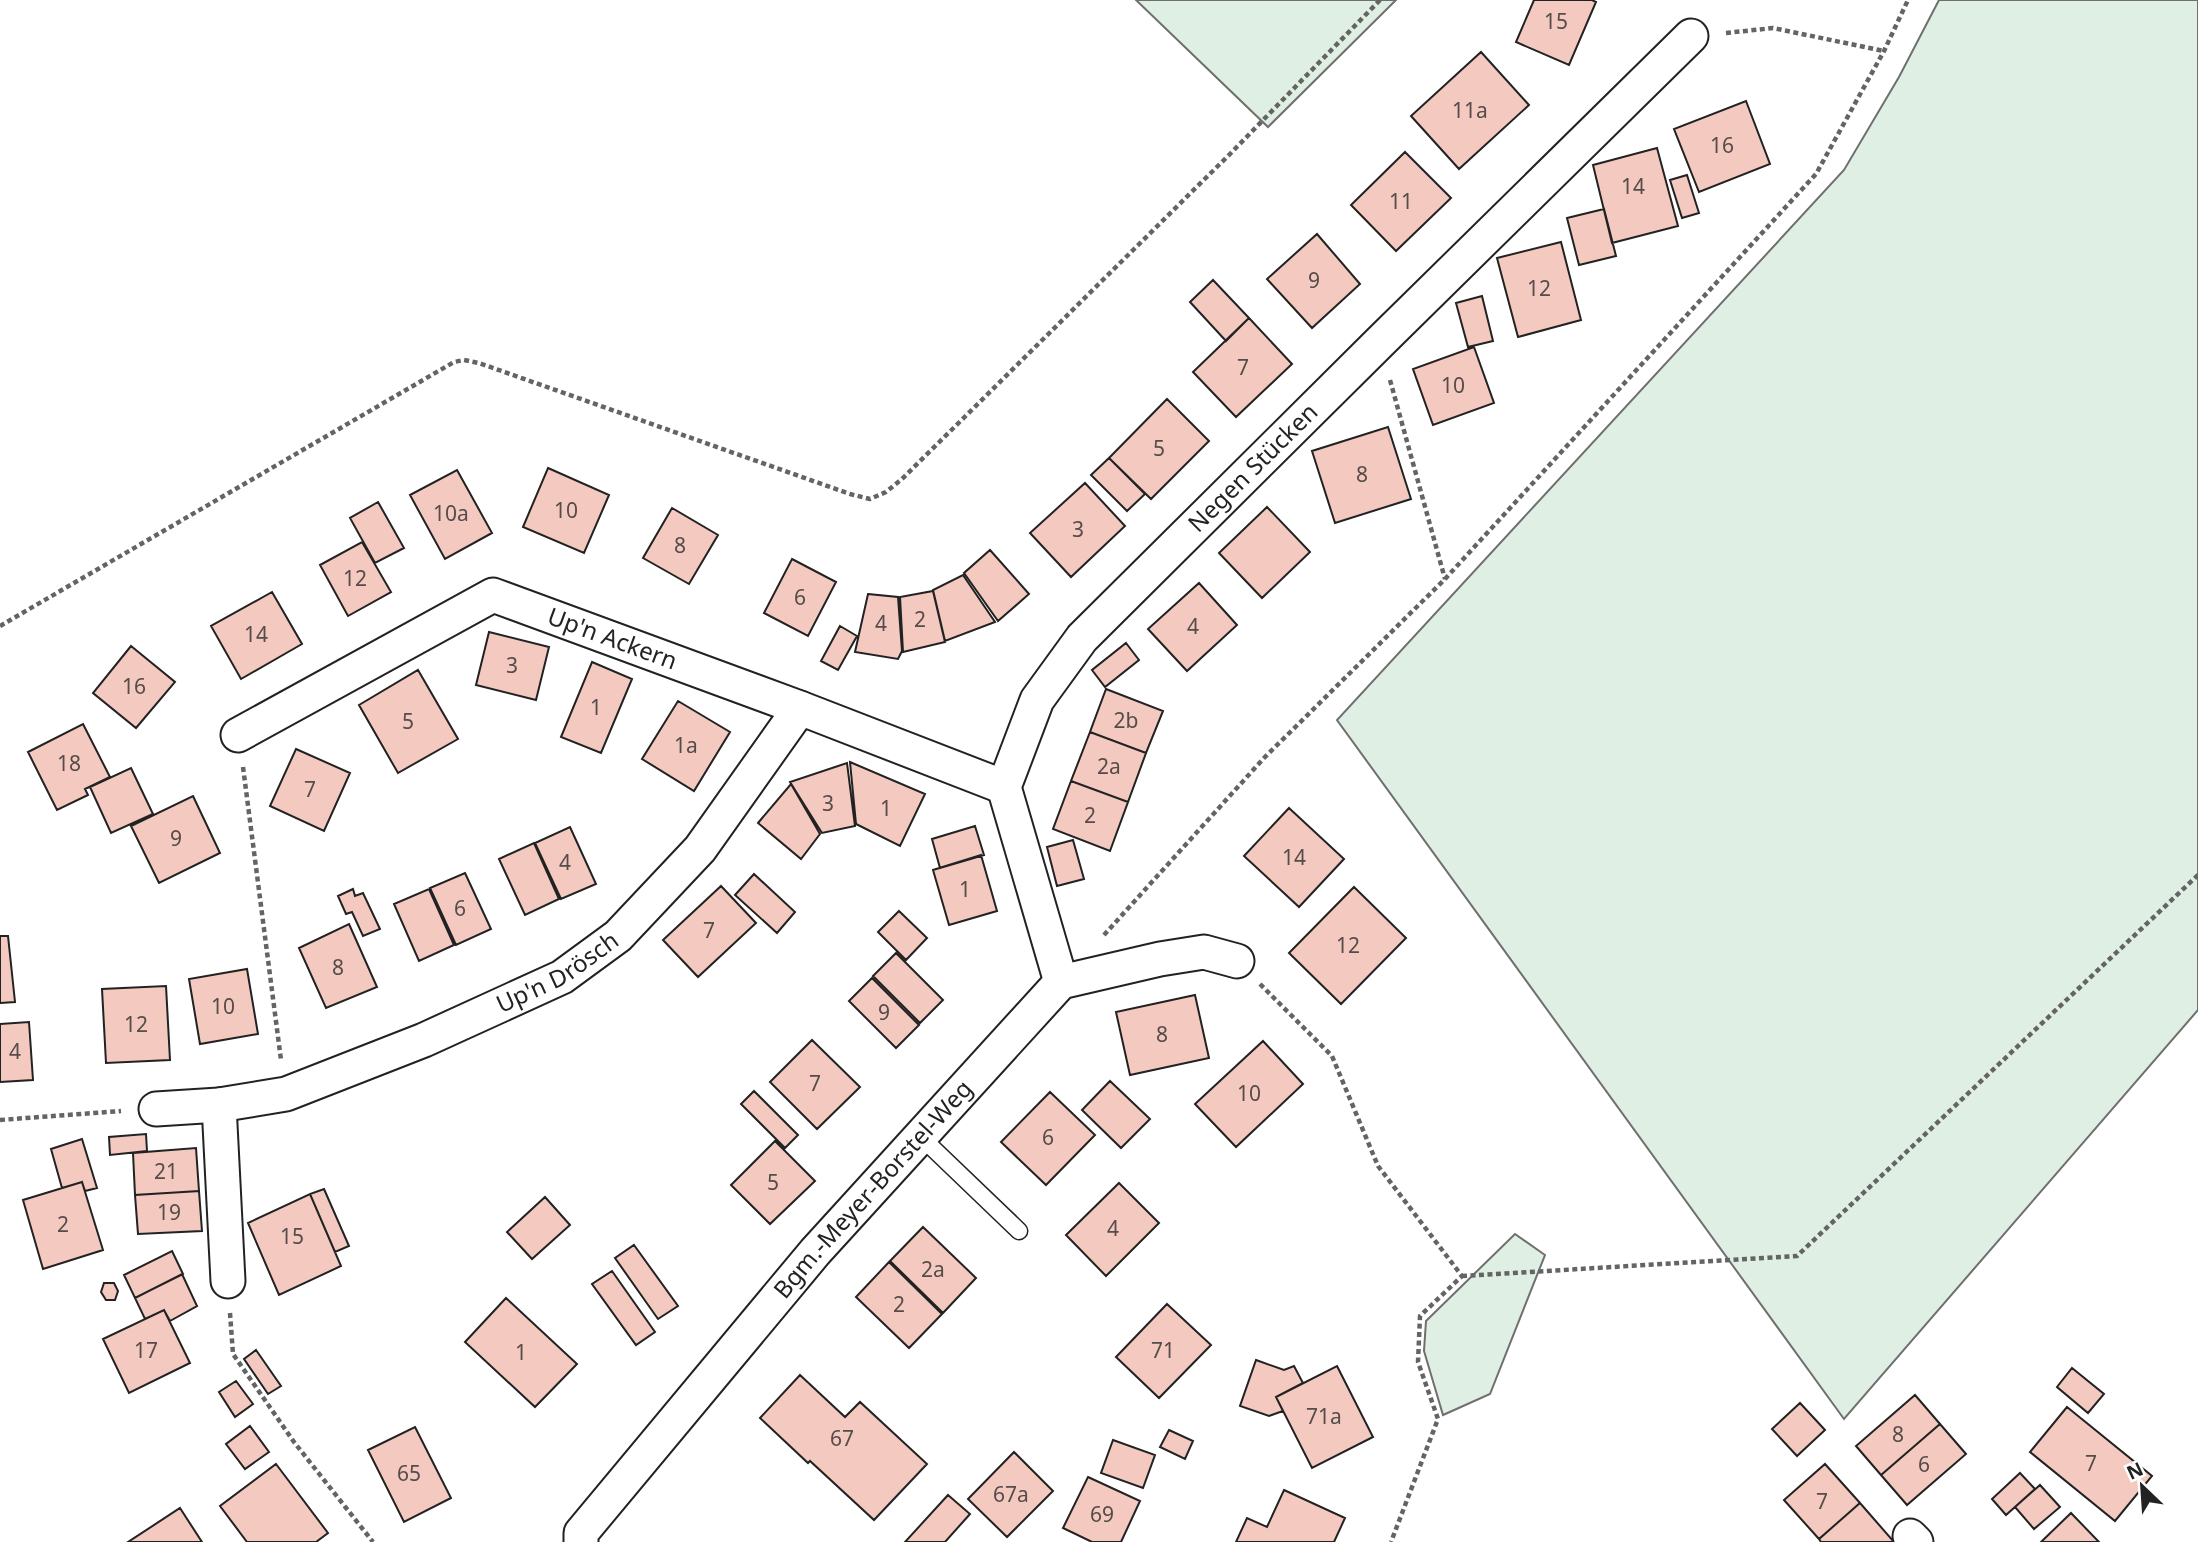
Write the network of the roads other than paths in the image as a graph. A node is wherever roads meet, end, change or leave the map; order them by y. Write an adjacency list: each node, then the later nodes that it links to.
1 (1691, 36): 4 (street, Negen Stücken)
2 (800, 708): 3 (street, Up'n Ackern); 4 (street, Up'n Ackern); 7 (street, Up'n Drösch)
3 (239, 735)
4 (1004, 787): 6 (street)
5 (1237, 961): 6 (street)
6 (1061, 982): 9 (street, Bgm.-Meyer-Borstel-Weg)
7 (219, 1105): 8 (street, Up'n Drösch); 11 (street)
8 (156, 1109)
9 (920, 1136): 10 (lane); 12 (street, Bgm.-Meyer-Borstel-Weg)
10 (1019, 1231)
11 (228, 1281)
12 (582, 1542)

